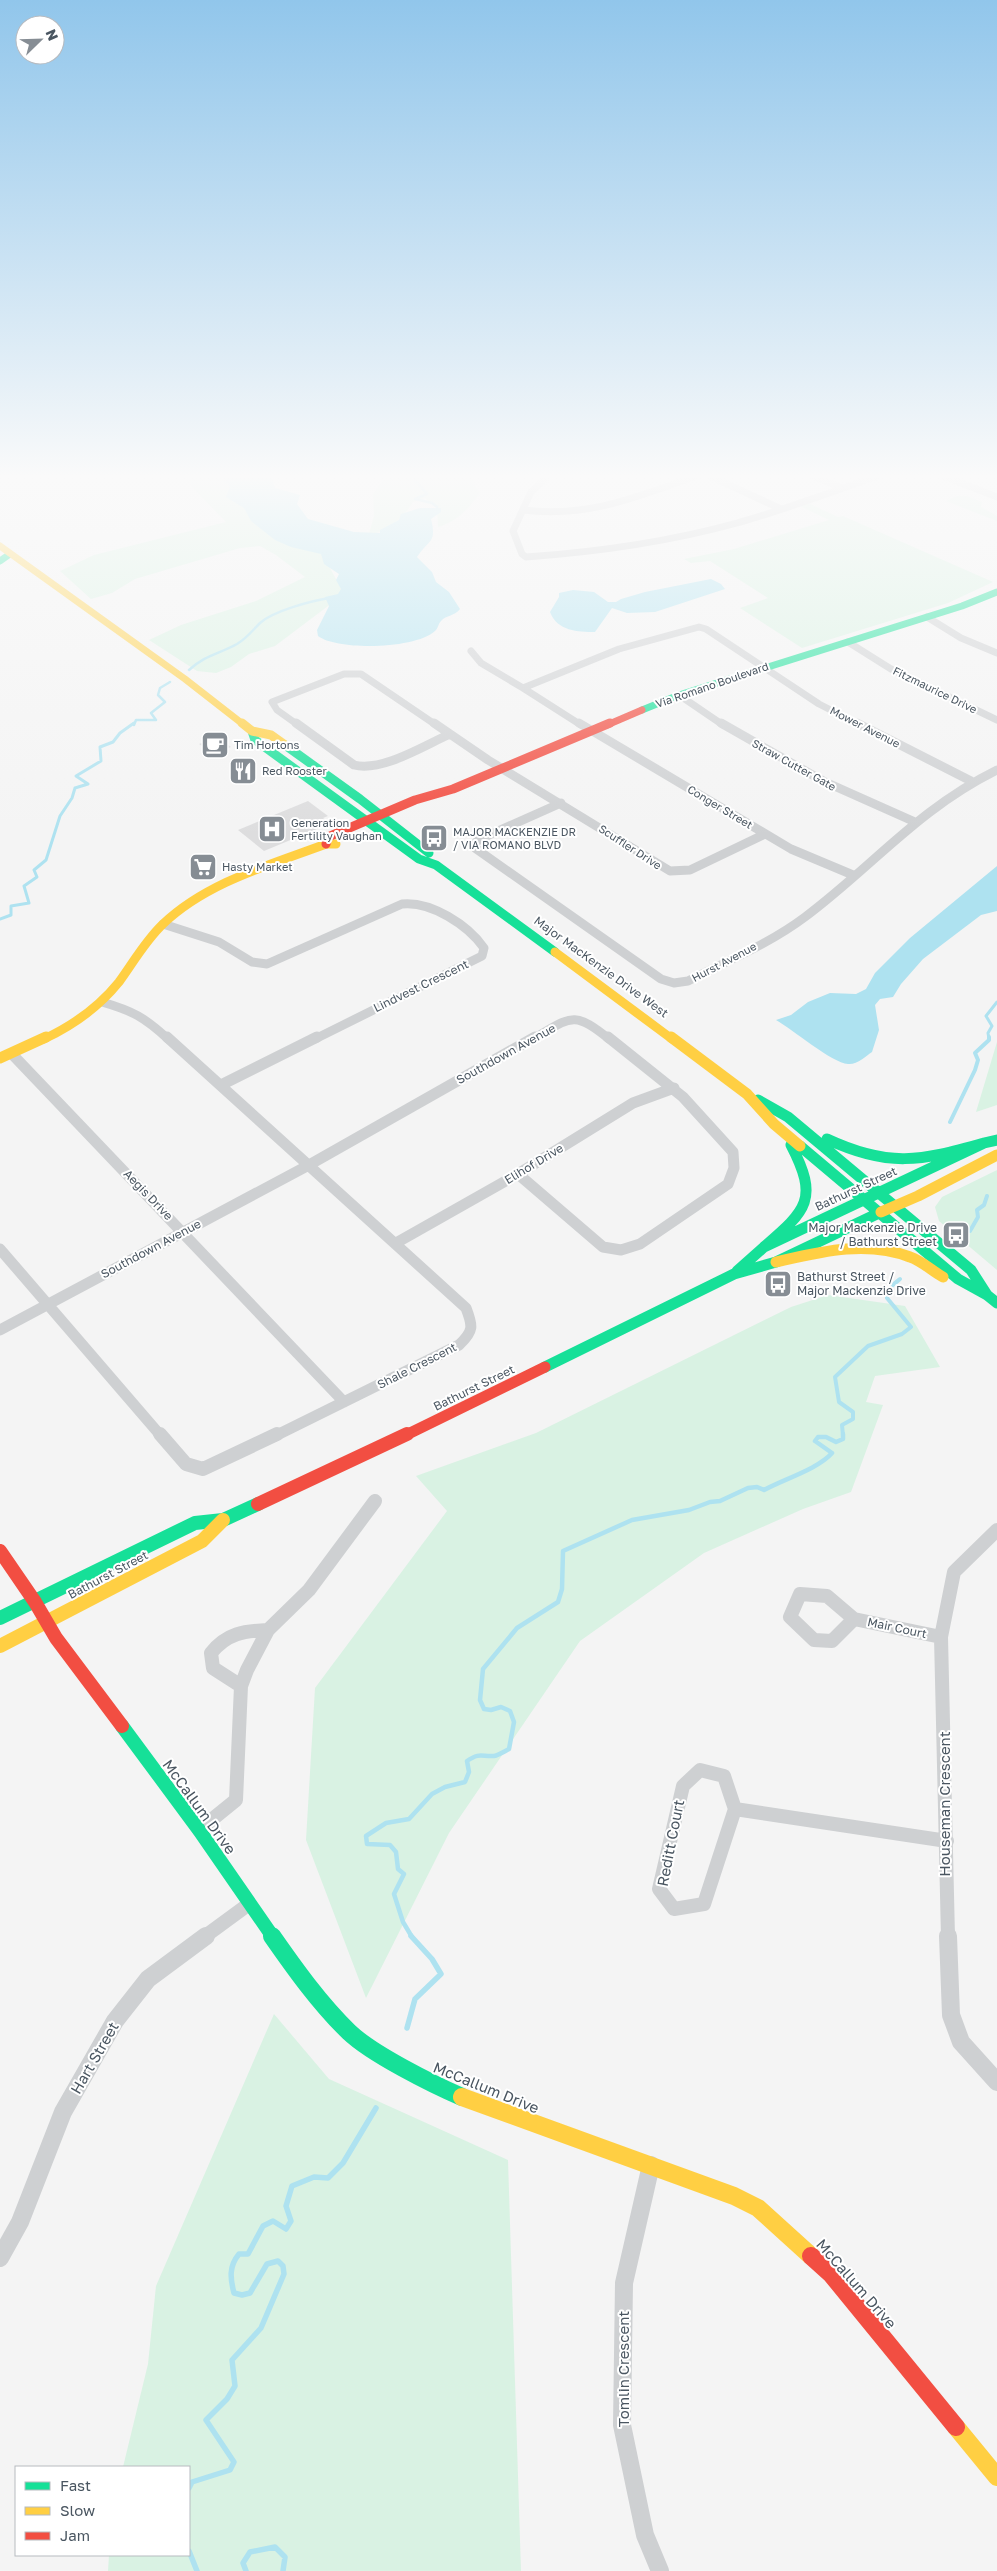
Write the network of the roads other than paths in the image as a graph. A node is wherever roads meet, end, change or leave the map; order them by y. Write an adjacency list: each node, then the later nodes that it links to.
1 (66, 596): 11 (main road, Major MacKenzie Drive West)
2 (989, 596): 3 (main road, Via Romano Boulevard)
3 (927, 617): 4 (main road, Via Romano Boulevard); 6 (street)
4 (848, 642): 7 (main road, Via Romano Boulevard); 10 (street, Fitzmaurice Drive)
5 (471, 651): 8 (street, Conger Street)
6 (997, 653)
7 (763, 668): 8 (street, Mower Avenue); 9 (main road, Via Romano Boulevard); 16 (street, Mower Avenue)
8 (523, 688): 12 (street, Conger Street)
9 (679, 695): 12 (main road, Via Romano Boulevard); 19 (street, Straw Cutter Gate)
10 (997, 720)
11 (252, 731): 18 (main road, Major MacKenzie Drive West); 20 (main road, Major MacKenzie Drive West)
12 (591, 731): 14 (main road, Via Romano Boulevard); 21 (street, Conger Street)
13 (450, 734): 13 (street, Scuffler Drive); 14 (street, Scuffler Drive)
14 (502, 768): 17 (street, Scuffler Drive); 18 (main road, Via Romano Boulevard)
15 (997, 770): 16 (street, Hurst Avenue)
16 (971, 781): 19 (street, Hurst Avenue)
17 (561, 803): 21 (street, Scuffler Drive); 23 (street, Hurst Avenue)
18 (385, 818): 20 (main road, Via Romano Boulevard); 22 (main road, Major MacKenzie Drive West)
19 (916, 822): 23 (street, Hurst Avenue)
20 (370, 824): 22 (main road, Major MacKenzie Drive West); 24 (main road, Via Romano Boulevard)
21 (765, 834): 23 (street, Conger Street)
22 (436, 865): 30 (main road, Major MacKenzie Drive West)
23 (854, 875)
24 (163, 924): 25 (main road); 28 (street, Lindvest Crescent)
25 (102, 1002): 26 (main road); 28 (street, Shale Crescent)
26 (12, 1054): 27 (main road); 42 (street, Aegis Drive)
27 (0, 1058)
28 (221, 1085): 36 (street, Shale Crescent)
29 (674, 1088): 36 (street, Southdown Avenue); 37 (street, Elihof Drive); 37 (street, Southdown Avenue)
30 (747, 1094): 31 (main road, Major MacKenzie Drive West); 32 (main road, Major MacKenzie Drive West)
31 (788, 1117): 34 (main road); 38 (main road, Major MacKenzie Drive West)
32 (781, 1130): 39 (main road, Major MacKenzie Drive West); 44 (main road)
33 (997, 1140): 34 (main road, Bathurst Street)
34 (984, 1143): 38 (main road, Bathurst Street)
35 (997, 1155): 40 (main road, Bathurst Street)
36 (309, 1164): 42 (street, Southdown Avenue); 43 (street, Shale Crescent)
37 (518, 1174): 43 (street, Elihof Drive)
38 (879, 1193): 39 (main road, Bathurst Street); 40 (main road, Major MacKenzie Drive West)
39 (865, 1200): 41 (main road, Major MacKenzie Drive West); 44 (main road, Bathurst Street)
40 (895, 1206): 41 (main road, Bathurst Street); 48 (main road, Major MacKenzie Drive West)
41 (880, 1212): 46 (main road, Bathurst Street); 48 (main road, Major MacKenzie Drive West)
42 (183, 1232): 50 (street, Southdown Avenue); 53 (street, Aegis Drive)
43 (396, 1243): 53 (street, Shale Crescent)
44 (764, 1247): 47 (main road, Bathurst Street)
45 (0, 1249): 50 (street, Shale Crescent)
46 (776, 1262): 47 (main road, Bathurst Street); 51 (main road)
47 (734, 1274): 55 (main road, Bathurst Street)
48 (988, 1294): 49 (main road, Major MacKenzie Drive West)
49 (997, 1303)
50 (48, 1304): 52 (street, Southdown Avenue); 53 (street, Shale Crescent)
51 (997, 1314)
52 (0, 1330)
53 (344, 1402)
54 (375, 1501): 62 (street)
55 (223, 1520): 58 (main road, Bathurst Street); 61 (main road, Bathurst Street)
56 (997, 1530): 63 (street, Houseman Crescent)
57 (0, 1551): 58 (main road, McCallum Drive)
58 (35, 1602): 59 (main road, Bathurst Street); 61 (main road, McCallum Drive)
59 (0, 1618)
60 (854, 1619): 60 (street, Mair Court); 63 (street, Mair Court)
61 (47, 1623): 64 (main road, Bathurst Street); 67 (main road, McCallum Drive)
62 (268, 1630): 65 (street); 65 (street)
63 (941, 1637): 68 (street, Houseman Crescent)
64 (0, 1646)
65 (242, 1686): 67 (street)
66 (735, 1809): 66 (street, Reditt Court); 68 (street)
67 (199, 1830): 69 (main road, McCallum Drive)
68 (947, 1841): 70 (street, Houseman Crescent)
69 (249, 1904): 71 (main road, McCallum Drive); 72 (street, Hart Street)
70 (997, 2082)
71 (651, 2165): 73 (main road, McCallum Drive); 74 (street, Tomlin Crescent)
72 (0, 2258)
73 (997, 2478)
74 (660, 2571)

